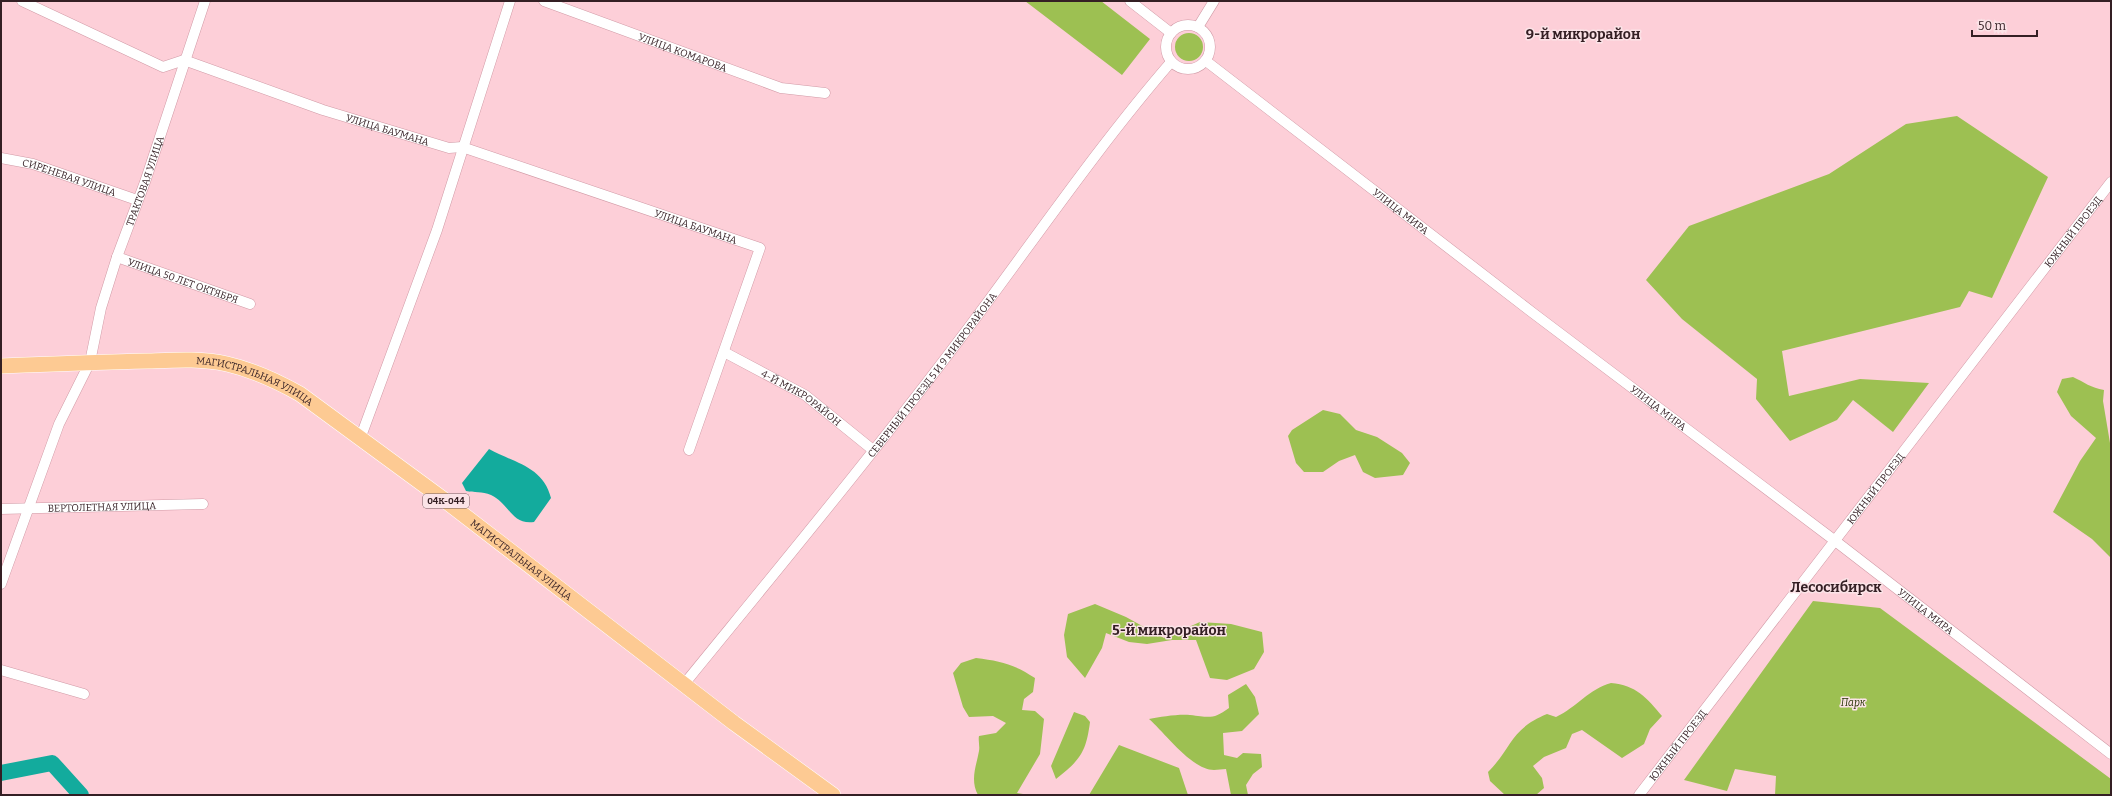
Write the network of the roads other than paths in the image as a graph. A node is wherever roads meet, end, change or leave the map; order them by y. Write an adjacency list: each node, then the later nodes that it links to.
1 (22, 1): 9 (street)
2 (205, 1): 9 (street, ТРАКТОВАЯ УЛИЦА)
3 (510, 1): 13 (street)
4 (544, 1): 12 (street, УЛИЦА КОМАРОВА)
5 (1130, 1): 8 (street)
6 (1214, 1): 7 (street)
7 (1198, 27): 8 (street); 10 (street)
8 (1171, 33): 11 (street)
9 (184, 60): 13 (street, УЛИЦА БАУМАНА); 16 (street, ТРАКТОВАЯ УЛИЦА)
10 (1206, 61): 11 (street); 28 (street, УЛИЦА МИРА)
11 (1171, 62): 24 (street, СЕВЕРНЫЙ ПРОЕЗД 5 И 9 МИКРОРАЙОНА)
12 (825, 93)
13 (462, 147): 19 (street, УЛИЦА БАУМАНА); 22 (street)
14 (1, 158): 16 (street, СИРЕНЕВАЯ УЛИЦА)
15 (2111, 182): 28 (street, ЮЖНЫЙ ПРОЕЗД)
16 (137, 200): 17 (street, ТРАКТОВАЯ УЛИЦА)
17 (117, 257): 18 (street, УЛИЦА 50 ЛЕТ ОКТЯБРЯ); 20 (street, ТРАКТОВАЯ УЛИЦА)
18 (250, 304)
19 (724, 352): 23 (street); 24 (street, 4-Й МИКРОРАЙОН)
20 (90, 362): 21 (main road, МАГИСТРАЛЬНАЯ УЛИЦА / 04К-044); 22 (main road, МАГИСТРАЛЬНАЯ УЛИЦА / 04К-044); 26 (street, ТРАКТОВАЯ УЛИЦА)
21 (1, 366)
22 (360, 439): 31 (main road, МАГИСТРАЛЬНАЯ УЛИЦА / 04К-044)
23 (689, 450)
24 (873, 450): 31 (street, СЕВЕРНЫЙ ПРОЕЗД 5 И 9 МИКРОРАЙОНА)
25 (203, 504): 26 (street, ВЕРТОЛЕТНАЯ УЛИЦА)
26 (30, 508): 27 (street, ВЕРТОЛЕТНАЯ УЛИЦА); 29 (street, ТРАКТОВАЯ УЛИЦА)
27 (1, 509)
28 (1834, 540): 33 (street, УЛИЦА МИРА); 35 (street, ЮЖНЫЙ ПРОЕЗД)
29 (1, 584)
30 (1, 670): 32 (street)
31 (685, 683): 34 (main road, МАГИСТРАЛЬНАЯ УЛИЦА / 04К-044)
32 (84, 694)
33 (2111, 754)
34 (833, 795)
35 (1639, 795)

